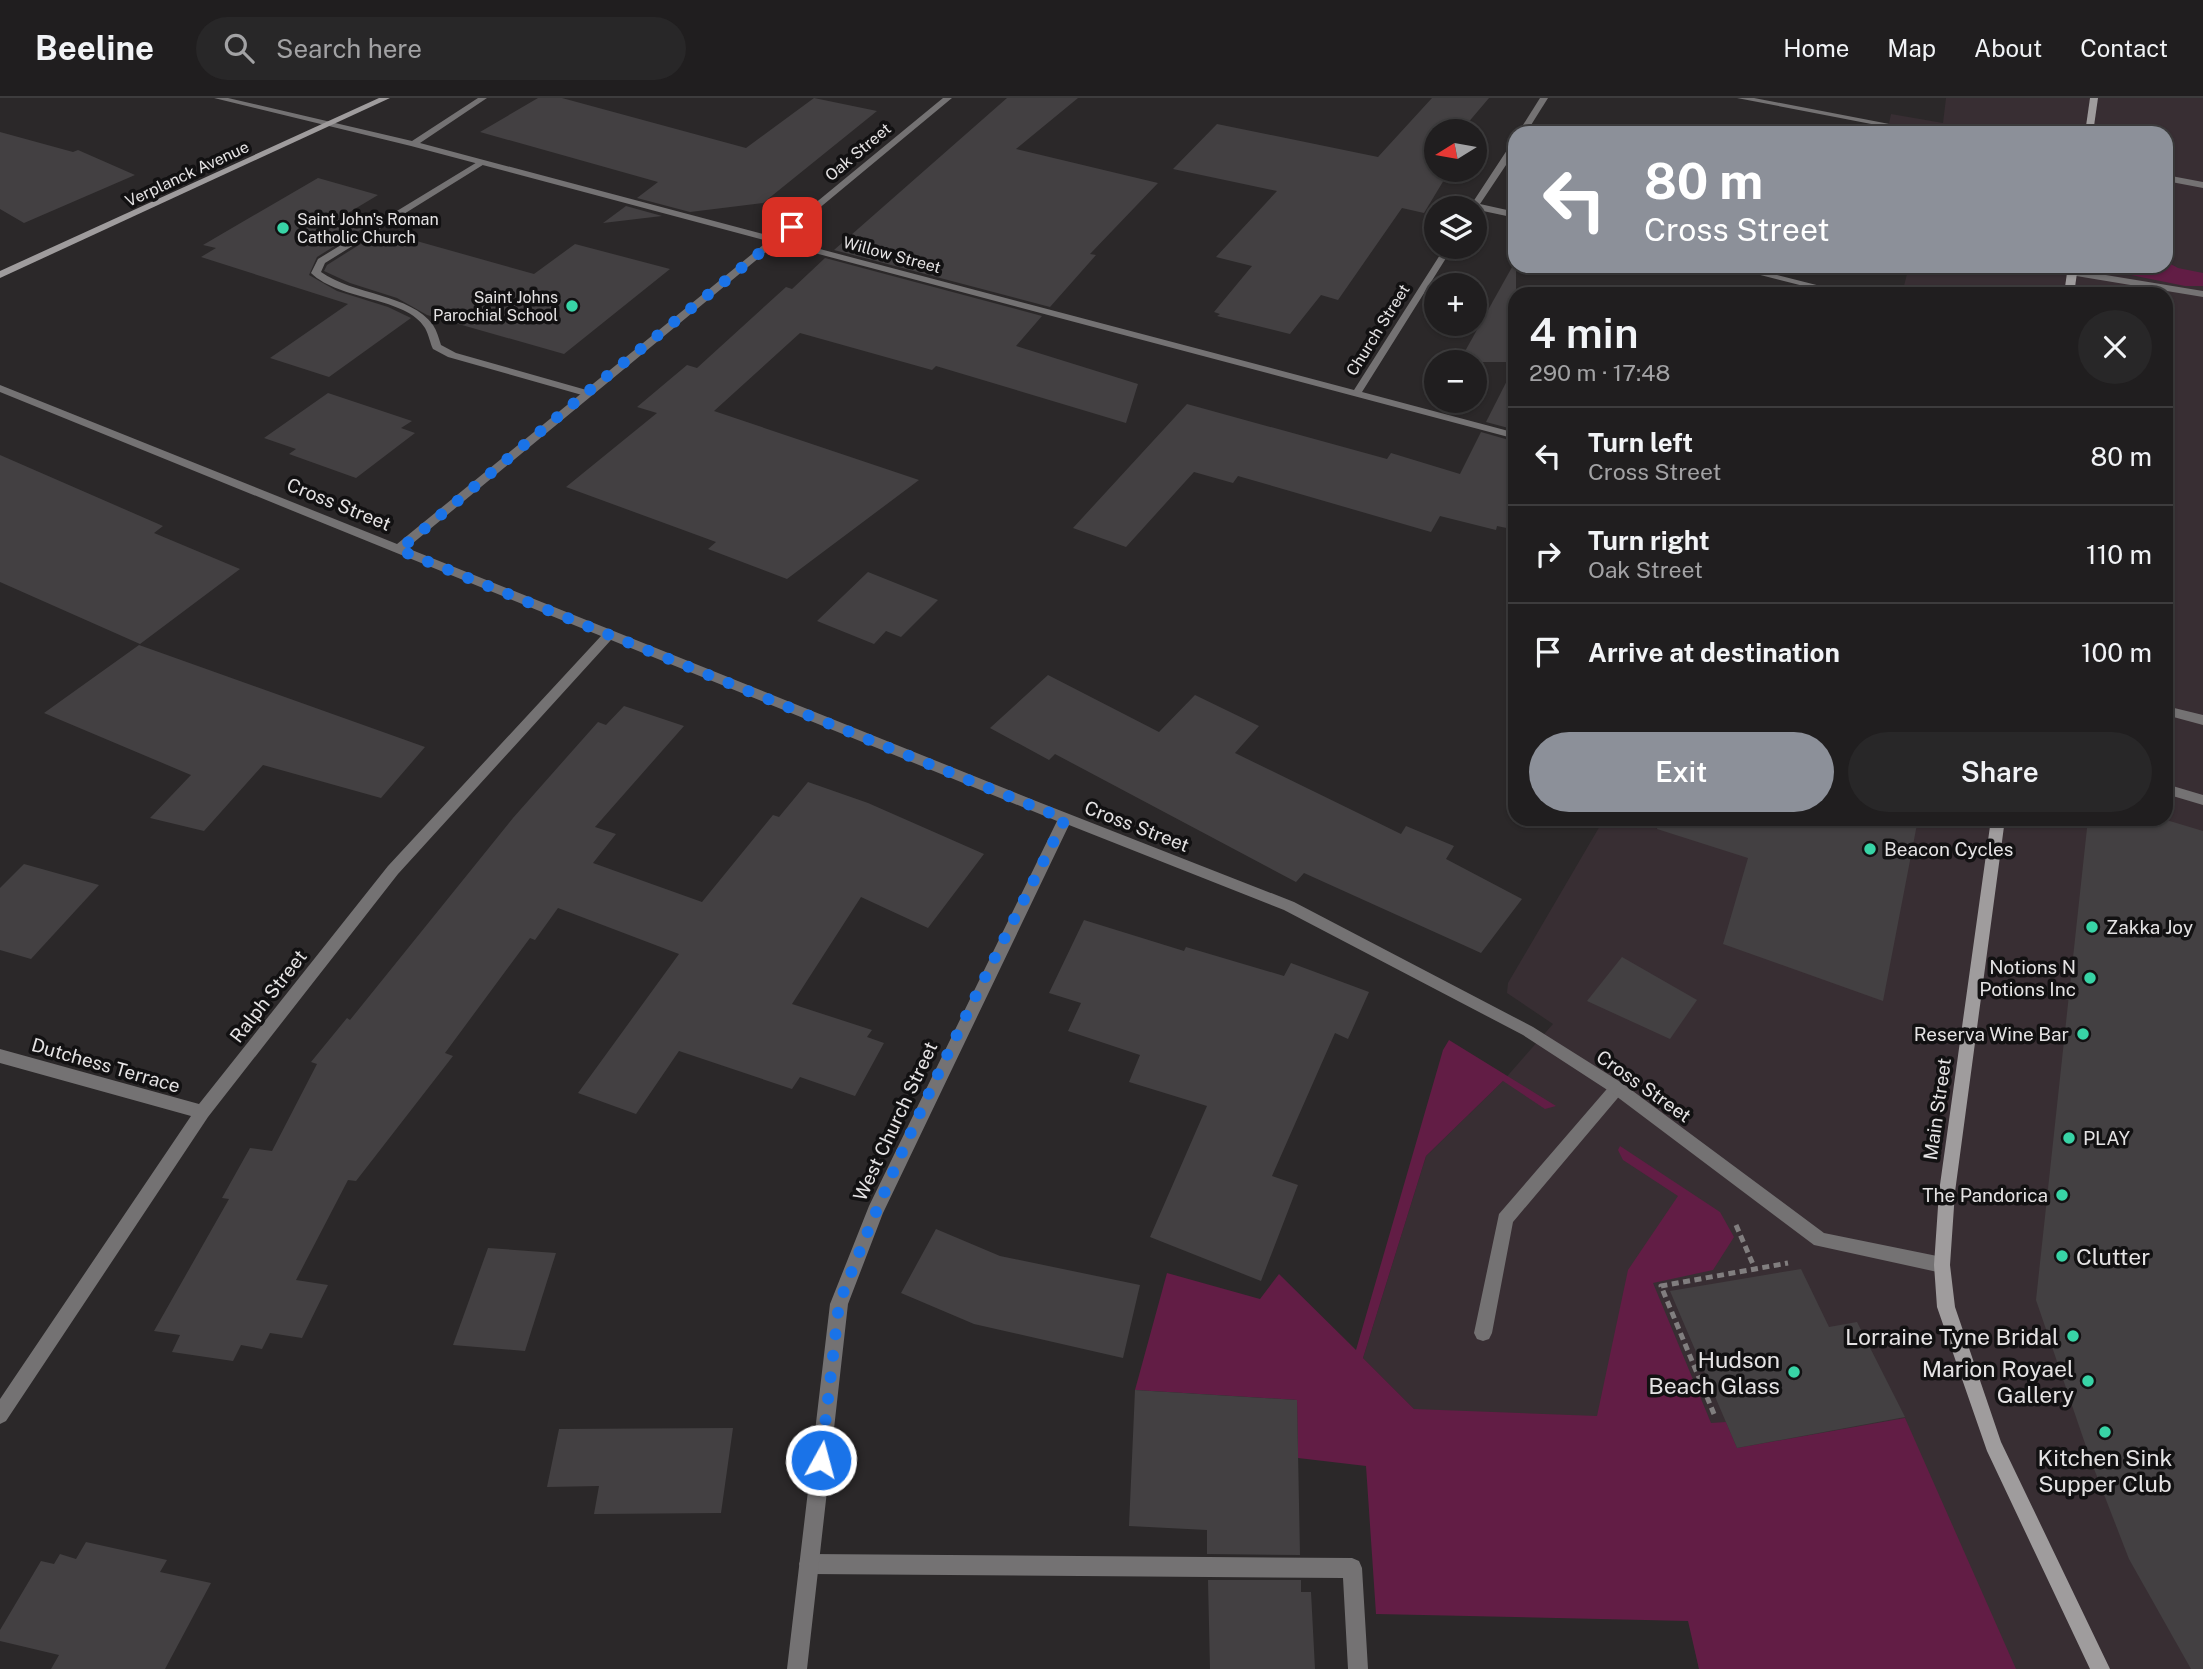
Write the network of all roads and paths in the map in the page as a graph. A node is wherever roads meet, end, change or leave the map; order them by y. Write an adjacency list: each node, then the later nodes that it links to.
1 (219, 98): 8 (street, Willow Street)
2 (386, 98): 8 (main road, Verplanck Avenue)
3 (483, 98): 12 (street)
4 (948, 98): 20 (street, Oak Street)
5 (1544, 98): 9 (street)
6 (1741, 98): 10 (street)
7 (2094, 98): 11 (main road)
8 (328, 124): 12 (street, Willow Street); 24 (main road, Verplanck Avenue)
9 (1526, 126)
10 (1894, 126)
11 (2090, 126)
12 (413, 144): 14 (street, Willow Street)
13 (1508, 155): 17 (street)
14 (482, 163): 20 (street, Willow Street); 30 (street)
15 (2173, 179): 16 (street)
16 (2203, 185)
17 (1481, 196)
18 (1487, 209): 19 (street)
19 (1508, 213)
20 (775, 240): 30 (street, Oak Street); 31 (street, Willow Street)
21 (1441, 259): 31 (street, Church Street)
22 (1759, 273): 25 (street)
23 (2093, 273): 26 (street)
24 (0, 275)
25 (1818, 287)
26 (2166, 287)
27 (2173, 288): 28 (street)
28 (2203, 294)
29 (0, 388): 33 (street, Cross Street)
30 (586, 393): 33 (street, Oak Street)
31 (1356, 394): 32 (street, Willow Street)
32 (1508, 434)
33 (399, 550): 34 (street, Cross Street)
34 (609, 635): 39 (street, Cross Street); 43 (street, Ralph Street)
35 (2173, 712): 36 (street)
36 (2203, 720)
37 (2173, 791): 38 (street)
38 (2203, 800)
39 (1065, 819): 42 (street, Cross Street); 51 (street, West Church Street)
40 (1997, 826): 46 (main road, Main Street)
41 (0, 1056): 43 (street, Dutchess Terrace)
42 (1617, 1087): 46 (street, Cross Street); 48 (street)
43 (202, 1112): 50 (street, Ralph Street)
44 (1733, 1220): 47 (path)
45 (1796, 1262): 47 (path)
46 (1942, 1265): 54 (main road, Main Street)
47 (1755, 1269): 49 (path)
48 (1483, 1333)
49 (1714, 1414)
50 (0, 1415)
51 (809, 1564): 52 (street, West Church Street); 53 (street)
52 (797, 1669)
53 (1358, 1669)
54 (2100, 1669)

